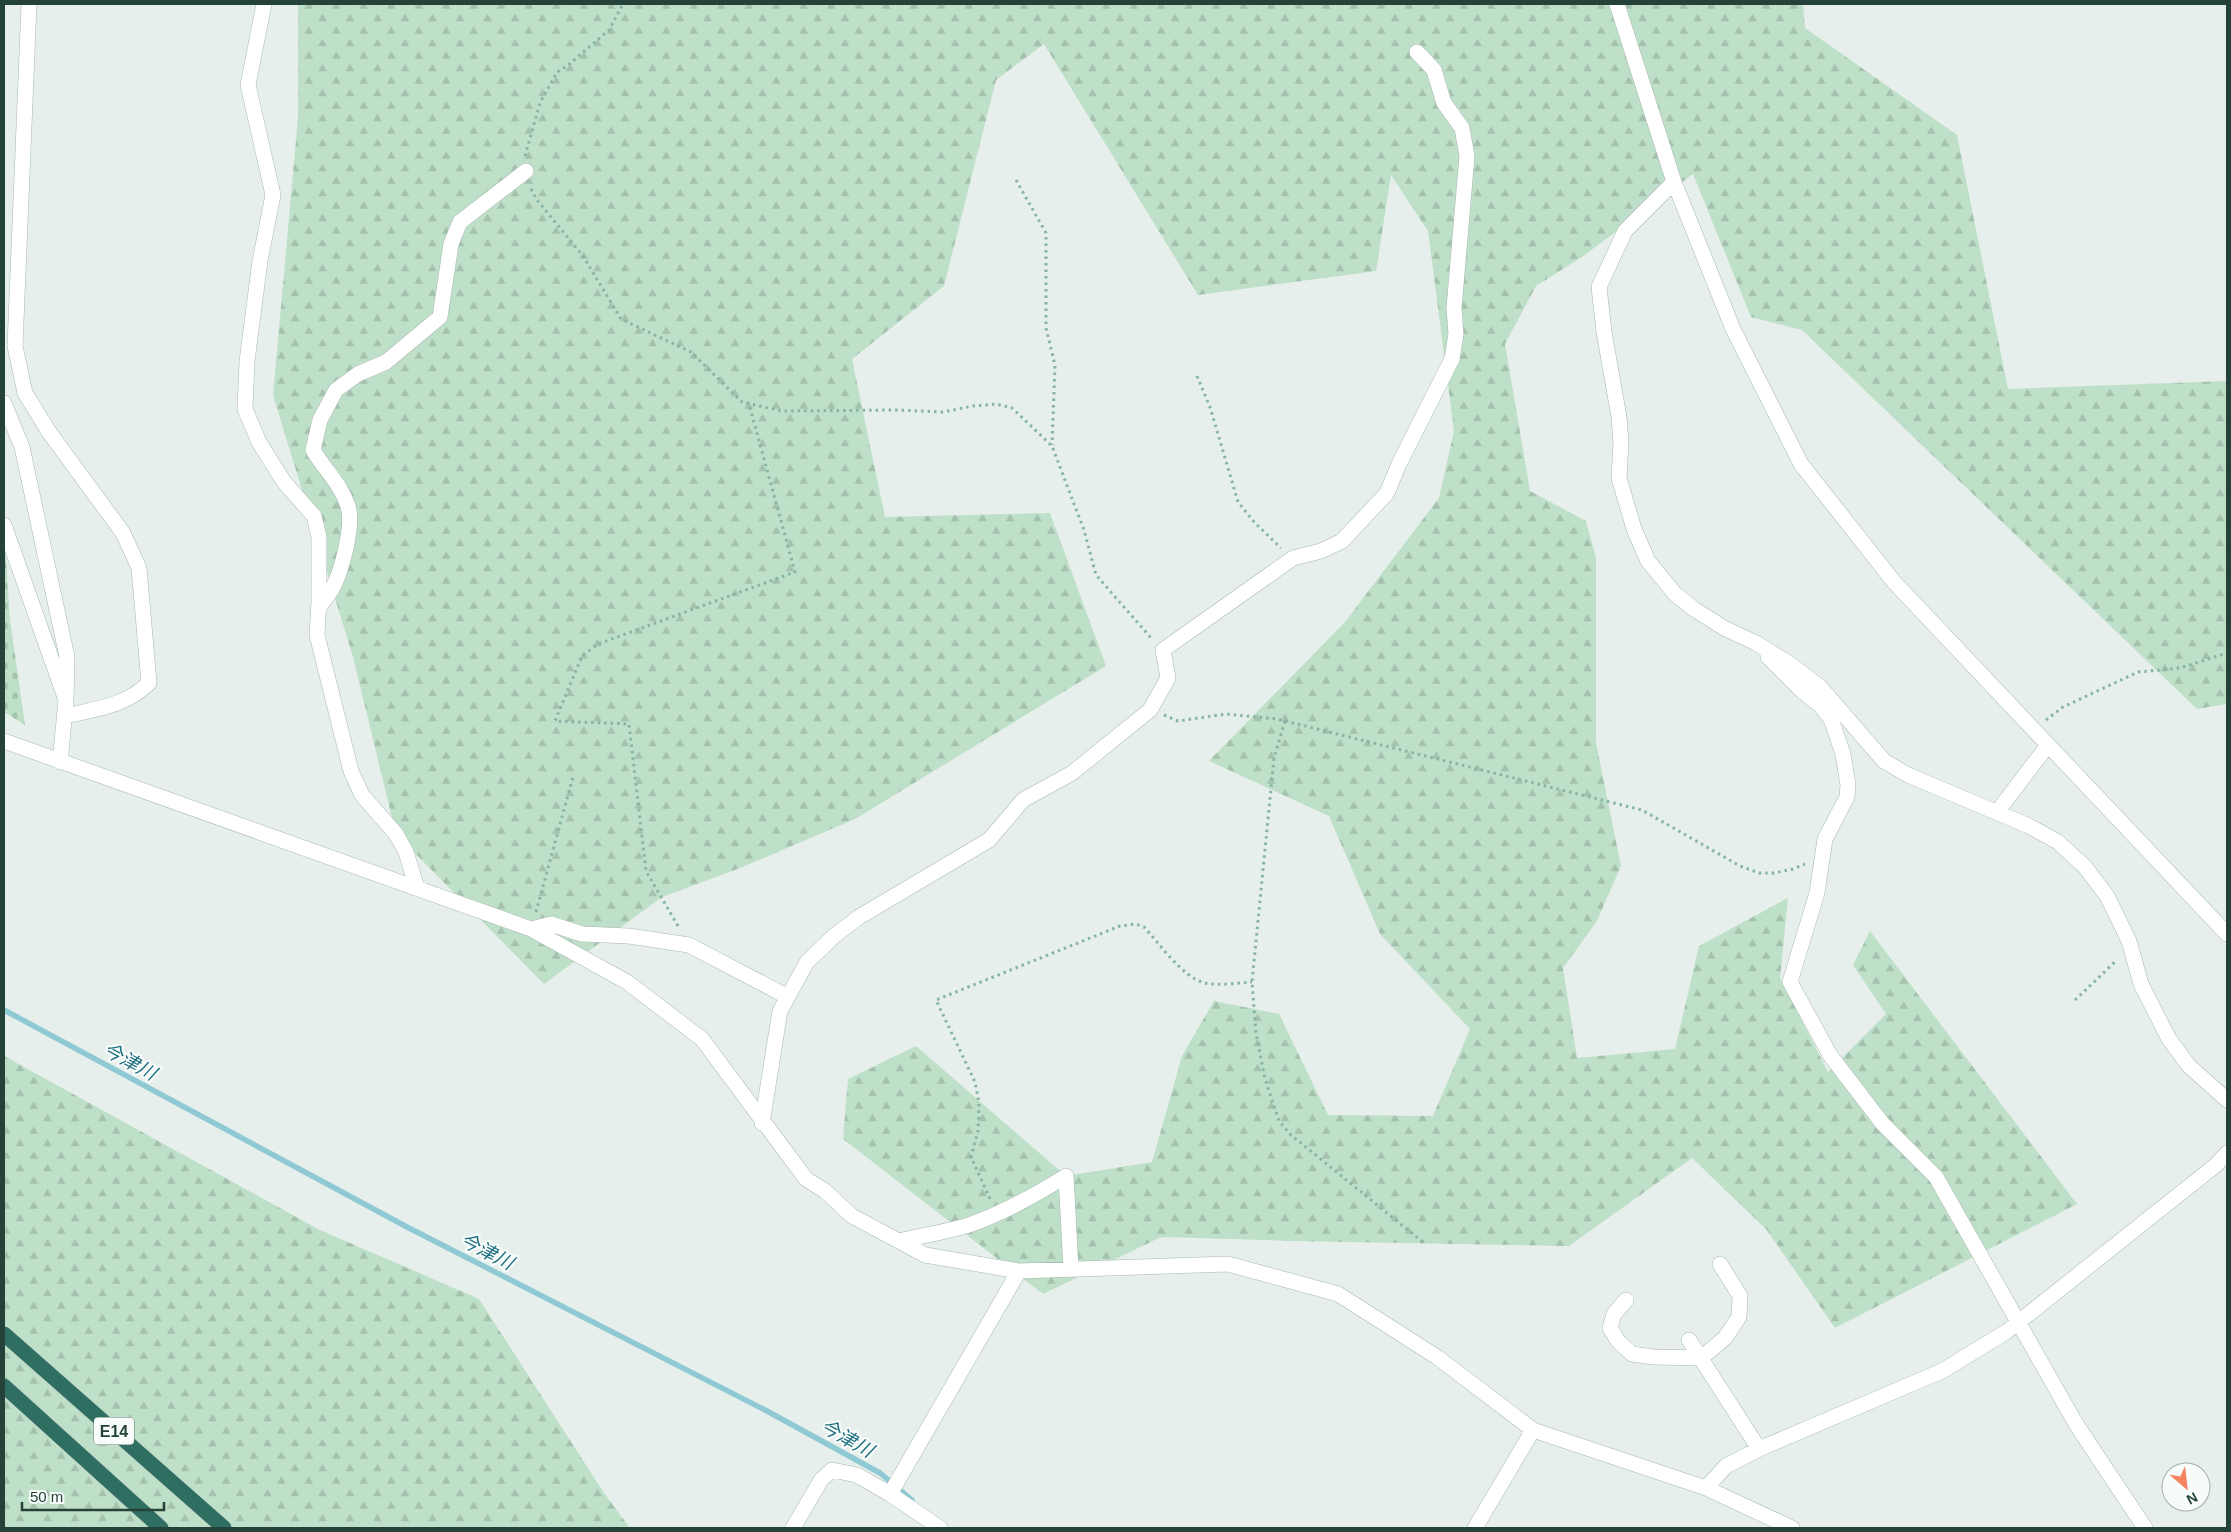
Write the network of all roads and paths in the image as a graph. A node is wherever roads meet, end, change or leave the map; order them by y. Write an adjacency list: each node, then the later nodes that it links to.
1 (29, 4): 21 (street)
2 (264, 4): 15 (street)
3 (623, 4): 6 (path)
4 (1617, 4): 8 (street)
5 (1417, 52): 14 (street)
6 (526, 171): 11 (path); 15 (street)
7 (1016, 180): 12 (path)
8 (1674, 182): 16 (street); 23 (street)
9 (1197, 376): 14 (path)
10 (4, 403): 19 (street)
11 (749, 404): 12 (path); 33 (path)
12 (1052, 446): 17 (path)
13 (4, 525): 19 (street)
14 (1293, 558): 17 (street)
15 (319, 608): 30 (street)
16 (1756, 643): 28 (street); 29 (street)
17 (1163, 650): 20 (street)
18 (2227, 653): 23 (path)
19 (66, 700): 21 (street)
20 (1150, 710): 22 (path); 36 (street)
21 (65, 716): 26 (street)
22 (1285, 721): 29 (path); 35 (path)
23 (2033, 729): 25 (street)
24 (4, 741): 26 (street)
25 (2048, 745): 28 (street); 32 (street)
26 (60, 762): 30 (street)
27 (573, 776): 31 (path)
28 (1997, 812): 34 (street)
29 (1823, 855): 48 (street)
30 (417, 888): 31 (street)
31 (531, 929): 33 (street); 39 (street)
32 (2227, 934)
33 (689, 945): 36 (street)
34 (2131, 948): 37 (path); 38 (street)
35 (1252, 982): 41 (path); 43 (path)
36 (788, 997): 39 (street)
37 (2075, 1000)
38 (2227, 1100)
39 (762, 1123): 42 (street)
40 (2227, 1153): 48 (street)
41 (990, 1217): 42 (street); 45 (street)
42 (899, 1241): 46 (street)
43 (1424, 1243)
44 (1720, 1264): 51 (street)
45 (1071, 1270): 46 (street); 53 (street)
46 (1019, 1271): 56 (street)
47 (1626, 1300): 51 (street)
48 (2019, 1322): 54 (street); 63 (street)
49 (4, 1334): 58 (highway, E14)
50 (1689, 1340): 51 (street)
51 (1701, 1358): 54 (street)
52 (4, 1386): 57 (highway, E14)
53 (1533, 1430): 55 (street); 61 (street)
54 (1760, 1449): 55 (street)
55 (1706, 1488): 62 (street)
56 (890, 1494): 59 (street); 60 (street)
57 (162, 1528)
58 (224, 1528)
59 (793, 1528)
60 (940, 1528)
61 (1475, 1528)
62 (1792, 1528)
63 (2145, 1528)

